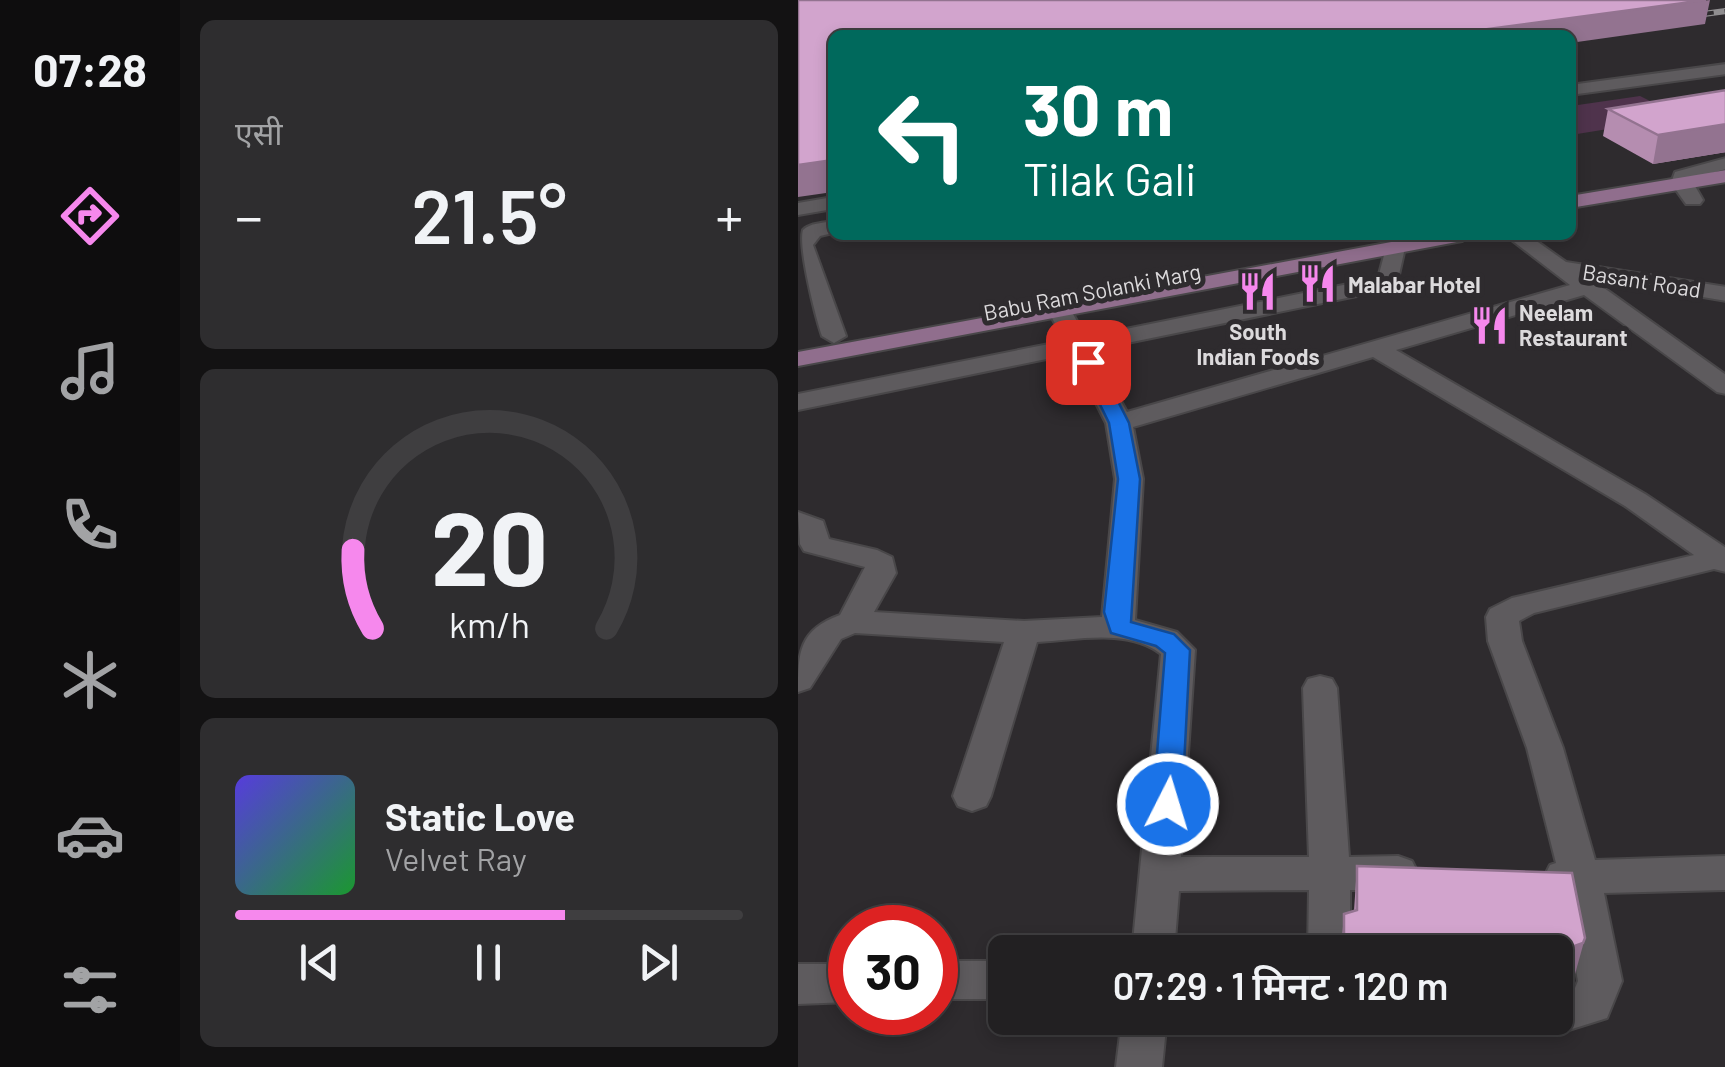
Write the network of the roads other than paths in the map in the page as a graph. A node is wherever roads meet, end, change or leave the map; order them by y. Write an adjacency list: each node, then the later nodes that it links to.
1 (1721, 70): 2 (street); 3 (street)
2 (1576, 72)
3 (1576, 89)
4 (1726, 164): 6 (street)
5 (1726, 176): 6 (main road)
6 (1687, 191): 7 (main road); 8 (main road); 12 (main road)
7 (1726, 195)
8 (1576, 201)
9 (828, 204): 10 (street)
10 (798, 209)
11 (828, 216): 13 (street)
12 (1576, 217)
13 (798, 220)
14 (828, 228): 21 (street)
15 (1522, 240): 17 (street)
16 (1390, 242): 20 (main road, Babu Ram Solanki Marg); 21 (main road, Babu Ram Solanki Marg); 23 (street)
17 (1558, 266): 18 (street); 19 (street, Basant Road)
18 (1586, 286): 24 (street); 26 (street)
19 (1726, 294)
20 (1061, 312): 23 (street); 25 (main road, Babu Ram Solanki Marg)
21 (834, 336): 22 (main road, Babu Ram Solanki Marg)
22 (798, 342)
23 (1077, 343): 27 (street); 28 (street)
24 (1374, 348): 28 (street); 30 (street)
25 (798, 360)
26 (1726, 387)
27 (798, 402)
28 (1119, 423): 32 (street)
29 (798, 521): 31 (street)
30 (1722, 560): 42 (street)
31 (852, 622): 33 (street); 34 (street)
32 (1120, 627): 33 (street); 39 (street)
33 (1024, 632): 36 (street)
34 (798, 680)
35 (1320, 688): 37 (street)
36 (972, 796)
37 (1330, 871): 39 (street); 40 (street); 44 (street)
38 (1726, 873): 42 (street)
39 (1162, 874): 43 (street)
40 (1446, 874)
41 (1522, 876): 42 (street)
42 (1580, 877): 49 (street)
43 (1154, 935)
44 (1328, 935)
45 (958, 980): 46 (street)
46 (988, 980)
47 (828, 983): 48 (street)
48 (798, 984)
49 (1573, 1009)
50 (1143, 1035): 51 (street)
51 (1139, 1067)

